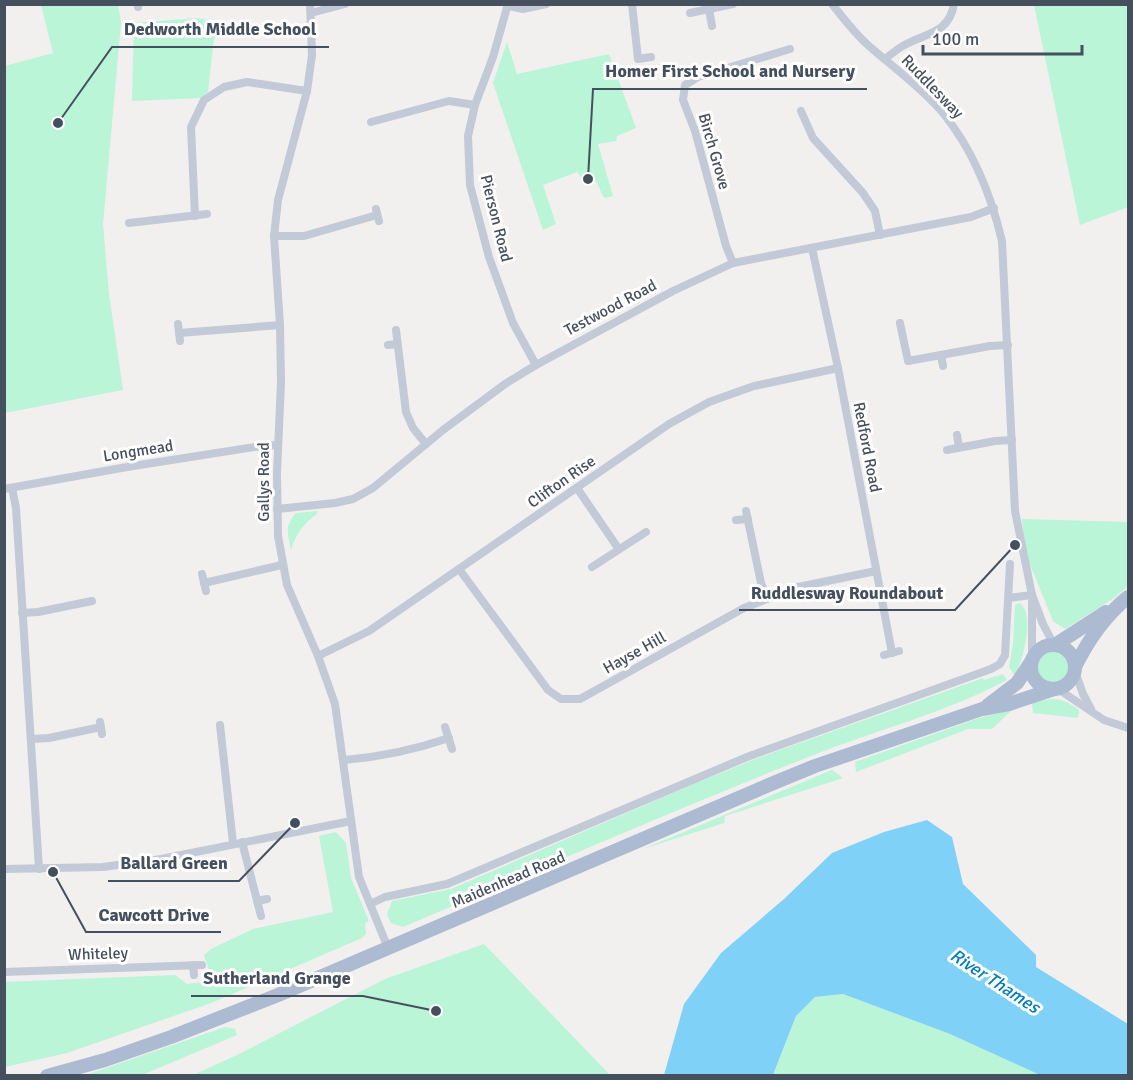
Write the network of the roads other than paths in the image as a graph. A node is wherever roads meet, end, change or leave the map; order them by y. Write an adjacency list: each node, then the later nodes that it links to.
1 (345, 4): 8 (street)
2 (546, 4): 7 (street)
3 (632, 4): 13 (street)
4 (733, 4): 9 (street)
5 (832, 4): 14 (street, Ruddlesway)
6 (954, 4): 14 (street)
7 (508, 5): 16 (street, Pierson Road)
8 (310, 9): 15 (street, Gallys Road)
9 (709, 9): 10 (street); 11 (street)
10 (690, 13)
11 (712, 26)
12 (790, 49): 27 (street, Birch Grove)
13 (651, 57)
14 (885, 59): 19 (street, Ruddlesway)
15 (307, 91): 22 (street); 25 (street, Gallys Road)
16 (475, 105): 18 (street); 36 (street, Pierson Road)
17 (806, 115): 24 (street)
18 (371, 121)
19 (994, 208): 24 (street, Testwood Road); 34 (street, Ruddlesway)
20 (207, 214): 22 (street)
21 (377, 215): 25 (street)
22 (195, 216): 23 (street)
23 (129, 223)
24 (880, 235): 26 (street, Testwood Road)
25 (274, 236): 29 (street, Gallys Road)
26 (812, 248): 27 (street, Testwood Road); 38 (street, Redford Road)
27 (733, 263): 36 (street, Testwood Road)
28 (900, 323): 35 (street)
29 (280, 326): 31 (street); 42 (street, Gallys Road)
30 (396, 330): 32 (street)
31 (179, 333)
32 (398, 344): 33 (street); 41 (street)
33 (388, 345)
34 (1008, 345): 35 (street); 40 (street, Ruddlesway)
35 (941, 355): 37 (street)
36 (536, 364): 41 (street, Testwood Road)
37 (943, 366)
38 (838, 368): 45 (street, Clifton Rise); 55 (street, Redford Road)
39 (957, 435): 43 (street)
40 (1012, 441): 43 (street); 57 (street, Ruddlesway)
41 (426, 444): 47 (street, Testwood Road)
42 (278, 445): 46 (street, Longmead); 47 (street, Gallys Road)
43 (959, 447): 44 (street)
44 (947, 450)
45 (577, 488): 50 (street); 54 (street, Clifton Rise)
46 (8, 489): 62 (street)
47 (277, 508): 52 (street, Gallys Road)
48 (736, 520): 58 (street)
49 (646, 532): 50 (street)
50 (618, 548): 53 (street)
51 (1010, 564): 59 (street, Maidenhead Road)
52 (282, 565): 56 (street); 65 (street, Gallys Road)
53 (592, 567)
54 (459, 568): 58 (street, Hayse Hill); 65 (street, Clifton Rise)
55 (876, 571): 58 (street, Hayse Hill); 64 (street, Redford Road)
56 (204, 583)
57 (1032, 596): 59 (street); 63 (street, Ruddlesway); 66 (street, Ruddlesway)
58 (767, 598)
59 (1008, 598): 85 (street, Maidenhead Road)
60 (1126, 599): 63 (main road); 67 (main road)
61 (92, 601): 62 (street)
62 (22, 613): 76 (street)
63 (1054, 645): 66 (main road); 67 (main road)
64 (892, 653)
65 (318, 656): 78 (street, Gallys Road)
66 (1032, 661): 68 (main road); 69 (main road, Maidenhead Road)
67 (1075, 669): 68 (main road); 70 (street)
68 (1056, 689): 69 (main road, Maidenhead Road); 70 (street)
69 (981, 709): 87 (main road, Maidenhead Road)
70 (1093, 713): 74 (street)
71 (220, 725): 80 (street)
72 (445, 727): 75 (street)
73 (101, 728): 76 (street)
74 (1128, 728)
75 (449, 738): 77 (street); 78 (street)
76 (32, 739): 82 (street)
77 (452, 749)
78 (344, 760): 79 (street, Gallys Road)
79 (351, 821): 80 (street); 85 (street, Gallys Road)
80 (238, 842): 82 (street); 84 (street)
81 (4, 869): 82 (street)
82 (39, 869)
83 (267, 899): 84 (street)
84 (257, 901): 86 (street)
85 (370, 904): 87 (street, Gallys Road)
86 (261, 916)
87 (388, 948): 90 (main road, Maidenhead Road)
88 (4, 972): 89 (street, Whiteley)
89 (194, 975)
90 (46, 1076)

